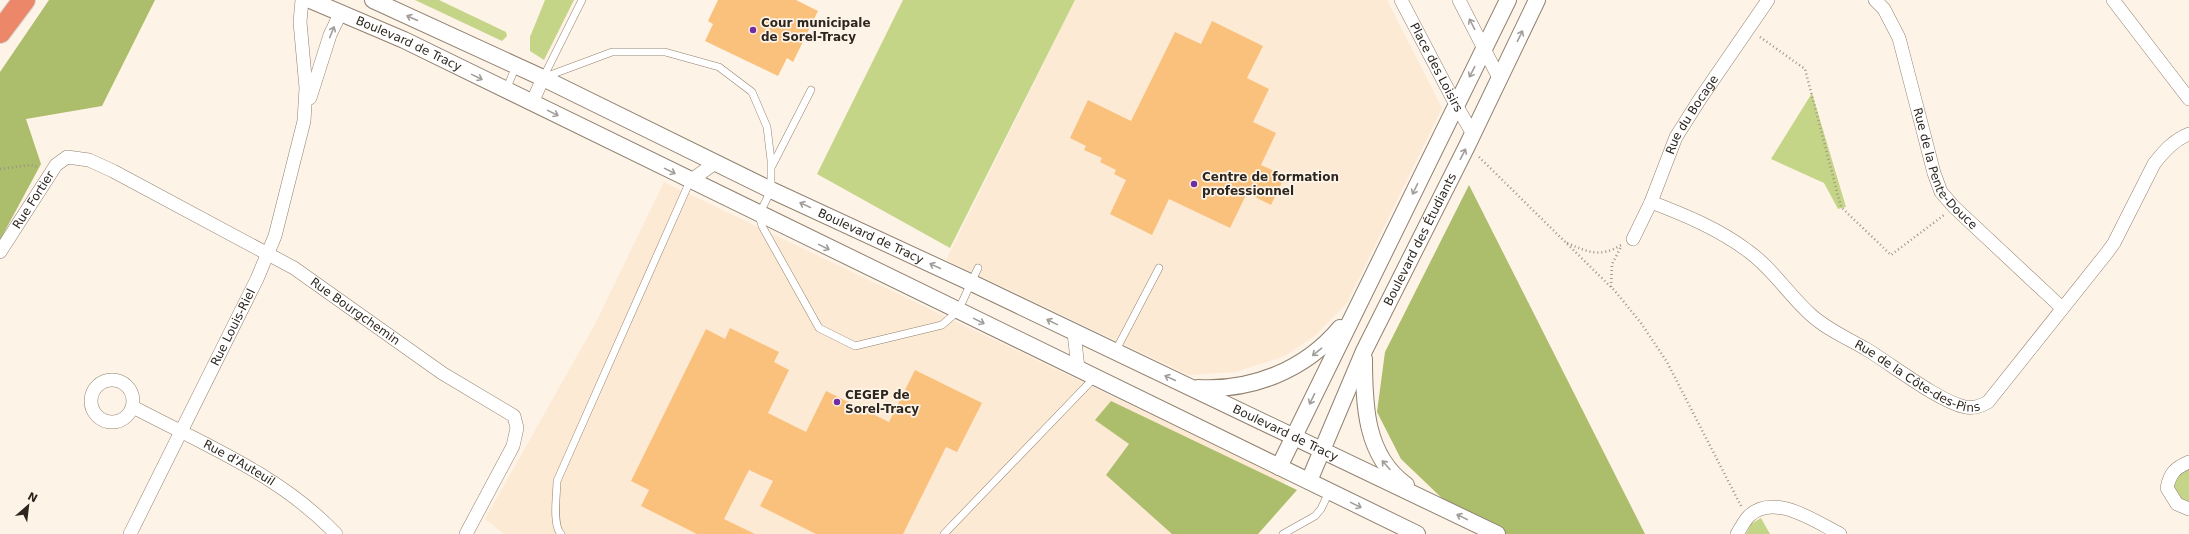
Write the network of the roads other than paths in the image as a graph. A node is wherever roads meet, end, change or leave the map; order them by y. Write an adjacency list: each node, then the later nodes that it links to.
1 (24, 0): 14 (highway)
2 (302, 0): 24 (street, Rue Louis-Riel)
3 (310, 0): 13 (street, Boulevard de Tracy)
4 (373, 0): 16 (street, Boulevard de Tracy, one-way to 4)
5 (582, 0): 17 (lane)
6 (1401, 0): 23 (street, Place des Loisirs)
7 (1459, 0): 15 (street, one-way to 7)
8 (1508, 0): 15 (street)
9 (1537, 0): 18 (street, Boulevard des Étudiants, one-way to 9)
10 (1768, 0): 32 (street, Rue du Bocage)
11 (1875, 0): 39 (street, Rue de la Pente-Douce)
12 (2113, 0): 21 (street)
13 (341, 12): 20 (street, Boulevard de Tracy, one-way to 20); 24 (street, Rue Louis-Riel, one-way to 13)
14 (0, 32)
15 (1484, 49): 18 (street); 23 (street, one-way to 23)
16 (516, 66): 17 (street, Boulevard de Tracy); 20 (lane)
17 (543, 78): 22 (street); 28 (street, Boulevard de Tracy); 29 (lane)
18 (1499, 78): 25 (street, Boulevard des Étudiants)
19 (811, 90): 29 (lane)
20 (505, 91): 22 (street, Boulevard de Tracy)
21 (2189, 99)
22 (532, 103): 30 (street, Boulevard de Tracy, one-way to 30)
23 (1456, 105): 25 (street, Place des Loisirs); 41 (street, one-way to 41)
24 (306, 110): 36 (street, Rue Louis-Riel)
25 (1473, 134): 43 (street, Boulevard des Étudiants, one-way to 25)
26 (2189, 134): 39 (street, Rue de la Côte-des-Pins)
27 (74, 158): 35 (street, Rue Fortier); 36 (street, Rue Bourgchemin)
28 (715, 163): 30 (street); 31 (street, Boulevard de Tracy)
29 (771, 168): 31 (lane)
30 (690, 181): 33 (street, Boulevard de Tracy); 61 (lane)
31 (771, 190): 33 (lane); 38 (street, Boulevard de Tracy, one-way to 31)
32 (1651, 202): 34 (street, Rue du Bocage); 39 (street, Rue de la Côte-des-Pins)
33 (759, 215): 40 (street, Boulevard de Tracy, one-way to 40); 40 (lane)
34 (1633, 239)
35 (0, 252)
36 (268, 253): 49 (street, Rue Louis-Riel); 60 (street, Rue Bourgchemin)
37 (1159, 268): 44 (lane)
38 (975, 276): 40 (lane); 42 (street, Boulevard de Tracy, one-way to 38)
39 (2062, 308)
40 (958, 311): 45 (street, Boulevard de Tracy, one-way to 45)
41 (1353, 313): 47 (street, one-way to 47); 50 (street, one-way to 50)
42 (1074, 333): 44 (street, Boulevard de Tracy); 45 (street)
43 (1364, 351): 51 (street, Boulevard des Étudiants); 56 (street, one-way to 43)
44 (1115, 353): 47 (street, Boulevard de Tracy, one-way to 44)
45 (1078, 368): 46 (street, Boulevard de Tracy)
46 (1095, 377): 53 (street, Boulevard de Tracy); 62 (lane)
47 (1190, 387): 50 (street, Boulevard de Tracy)
48 (133, 407): 49 (street, Rue d'Auteuil)
49 (181, 432): 58 (street, Rue Louis-Riel); 59 (street, Rue d'Auteuil)
50 (1294, 436): 51 (street, Boulevard de Tracy); 53 (street)
51 (1323, 451): 54 (street, Boulevard des Étudiants); 56 (street, Boulevard de Tracy)
52 (2189, 462): 57 (street)
53 (1279, 467): 54 (street, Boulevard de Tracy)
54 (1309, 481): 55 (street, Boulevard de Tracy)
55 (1329, 492): 63 (lane); 64 (street, Boulevard de Tracy, one-way to 64)
56 (1426, 500): 65 (street, Boulevard de Tracy, one-way to 56)
57 (2189, 509)
58 (130, 534)
59 (336, 534)
60 (466, 534)
61 (561, 534)
62 (944, 534)
63 (1283, 534)
64 (1416, 534)
65 (1497, 534)
66 (1737, 534): 67 (street)
67 (1840, 534)

